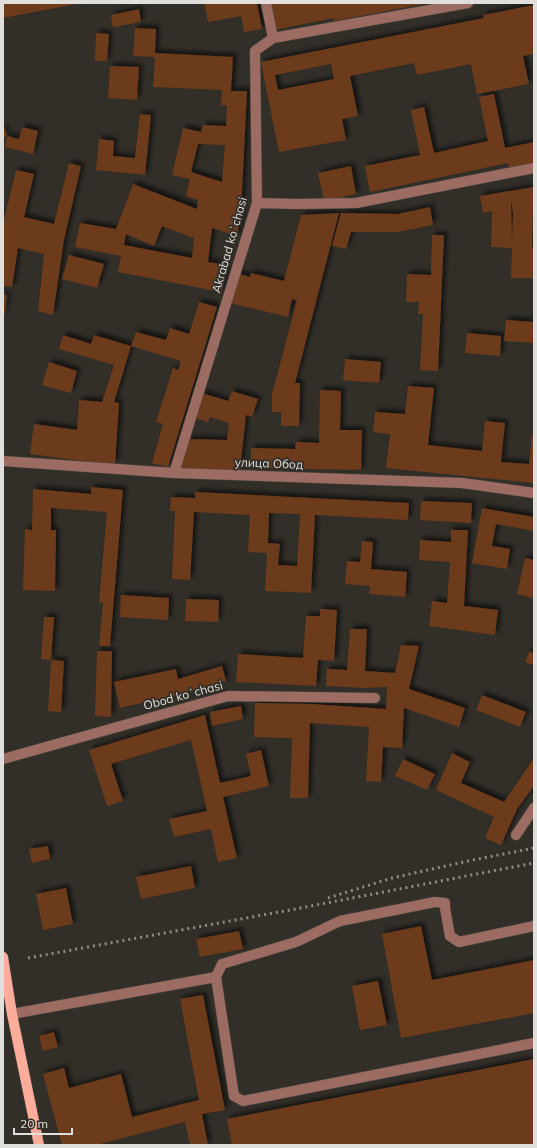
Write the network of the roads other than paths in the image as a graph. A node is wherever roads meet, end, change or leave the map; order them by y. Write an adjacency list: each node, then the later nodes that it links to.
1 (266, 3): 3 (street)
2 (468, 3): 3 (street)
3 (273, 38): 5 (street, Akrabad koʻchasi)
4 (534, 168): 5 (street)
5 (256, 203): 7 (street, Akrabad koʻchasi)
6 (3, 461): 7 (street, улица Обод)
7 (174, 472): 8 (street, улица Обод)
8 (534, 493)
9 (375, 698): 10 (street, Obod koʻchasi)
10 (3, 759)
11 (534, 808): 12 (street)
12 (516, 835)
13 (534, 926): 15 (street)
14 (3, 956): 16 (main road)
15 (216, 978): 16 (street); 17 (street)
16 (12, 1014): 18 (main road)
17 (534, 1043)
18 (39, 1145)

